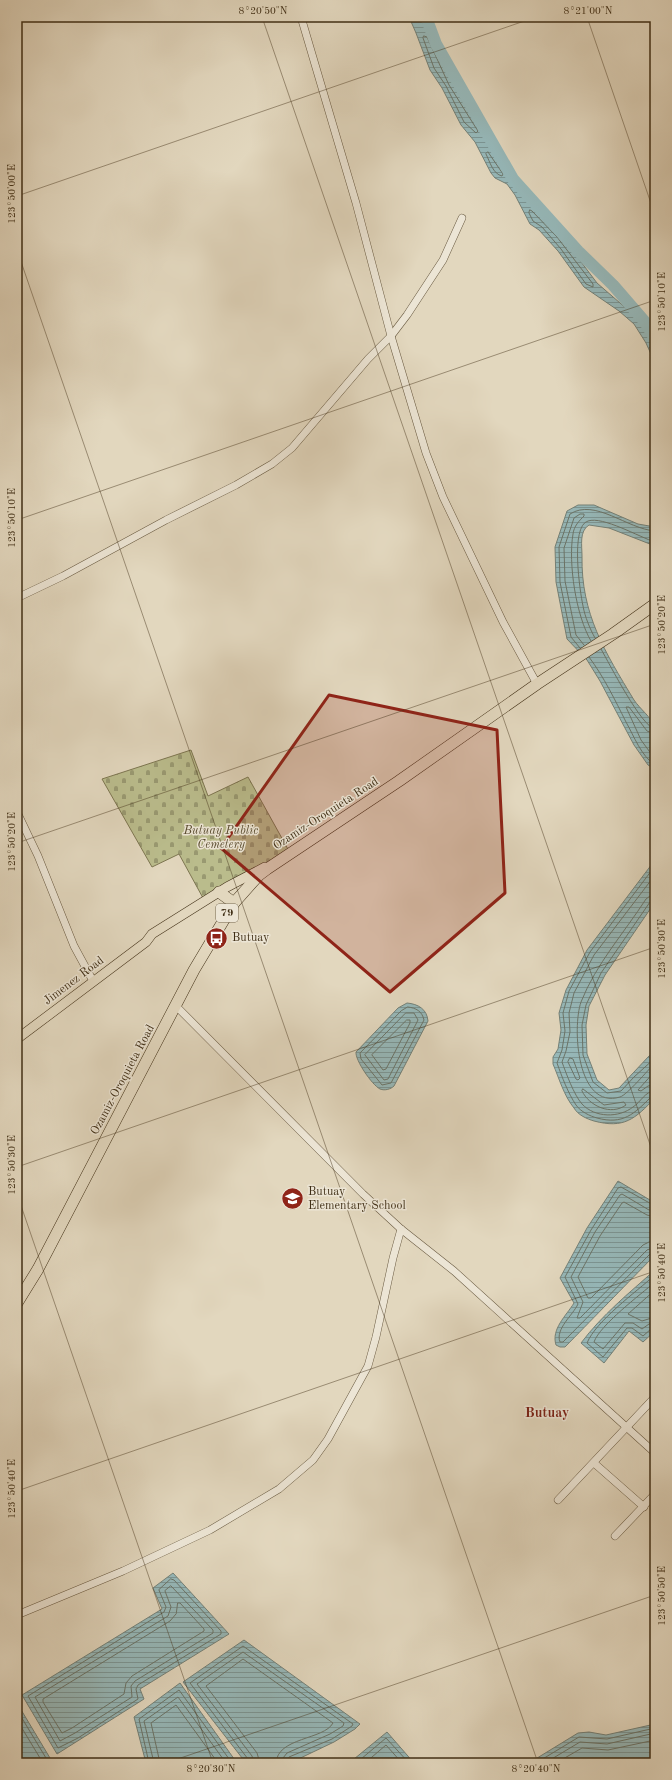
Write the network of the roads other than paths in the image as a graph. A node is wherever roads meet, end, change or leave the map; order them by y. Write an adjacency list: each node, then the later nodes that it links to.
1 (302, 17): 3 (street)
2 (462, 218): 3 (street)
3 (391, 336): 4 (street); 6 (street)
4 (17, 598)
5 (655, 604): 6 (highway, Ozamiz-Oroquieta Road / 79)
6 (537, 684): 8 (highway, Ozamiz-Oroquieta Road / 79)
7 (17, 812): 12 (street)
8 (279, 860): 9 (highway, Ozamiz-Oroquieta Road / 79); 10 (main road, Jimenez Road)
9 (259, 875): 10 (main road, Jimenez Road); 11 (highway, Ozamiz-Oroquieta Road / 79)
10 (222, 894): 11 (highway); 12 (main road, Jimenez Road)
11 (234, 903): 13 (highway, Ozamiz-Oroquieta Road / 79)
12 (94, 981): 14 (main road, Jimenez Road)
13 (176, 1006): 15 (street); 16 (highway, Ozamiz-Oroquieta Road / 79)
14 (17, 1039)
15 (401, 1229): 18 (street); 25 (street)
16 (17, 1303)
17 (655, 1397): 18 (street)
18 (627, 1428): 19 (street); 20 (street)
19 (655, 1453)
20 (594, 1463): 22 (street); 23 (street)
21 (655, 1494): 23 (street)
22 (558, 1500)
23 (644, 1507): 24 (street)
24 (615, 1536)
25 (17, 1615)

